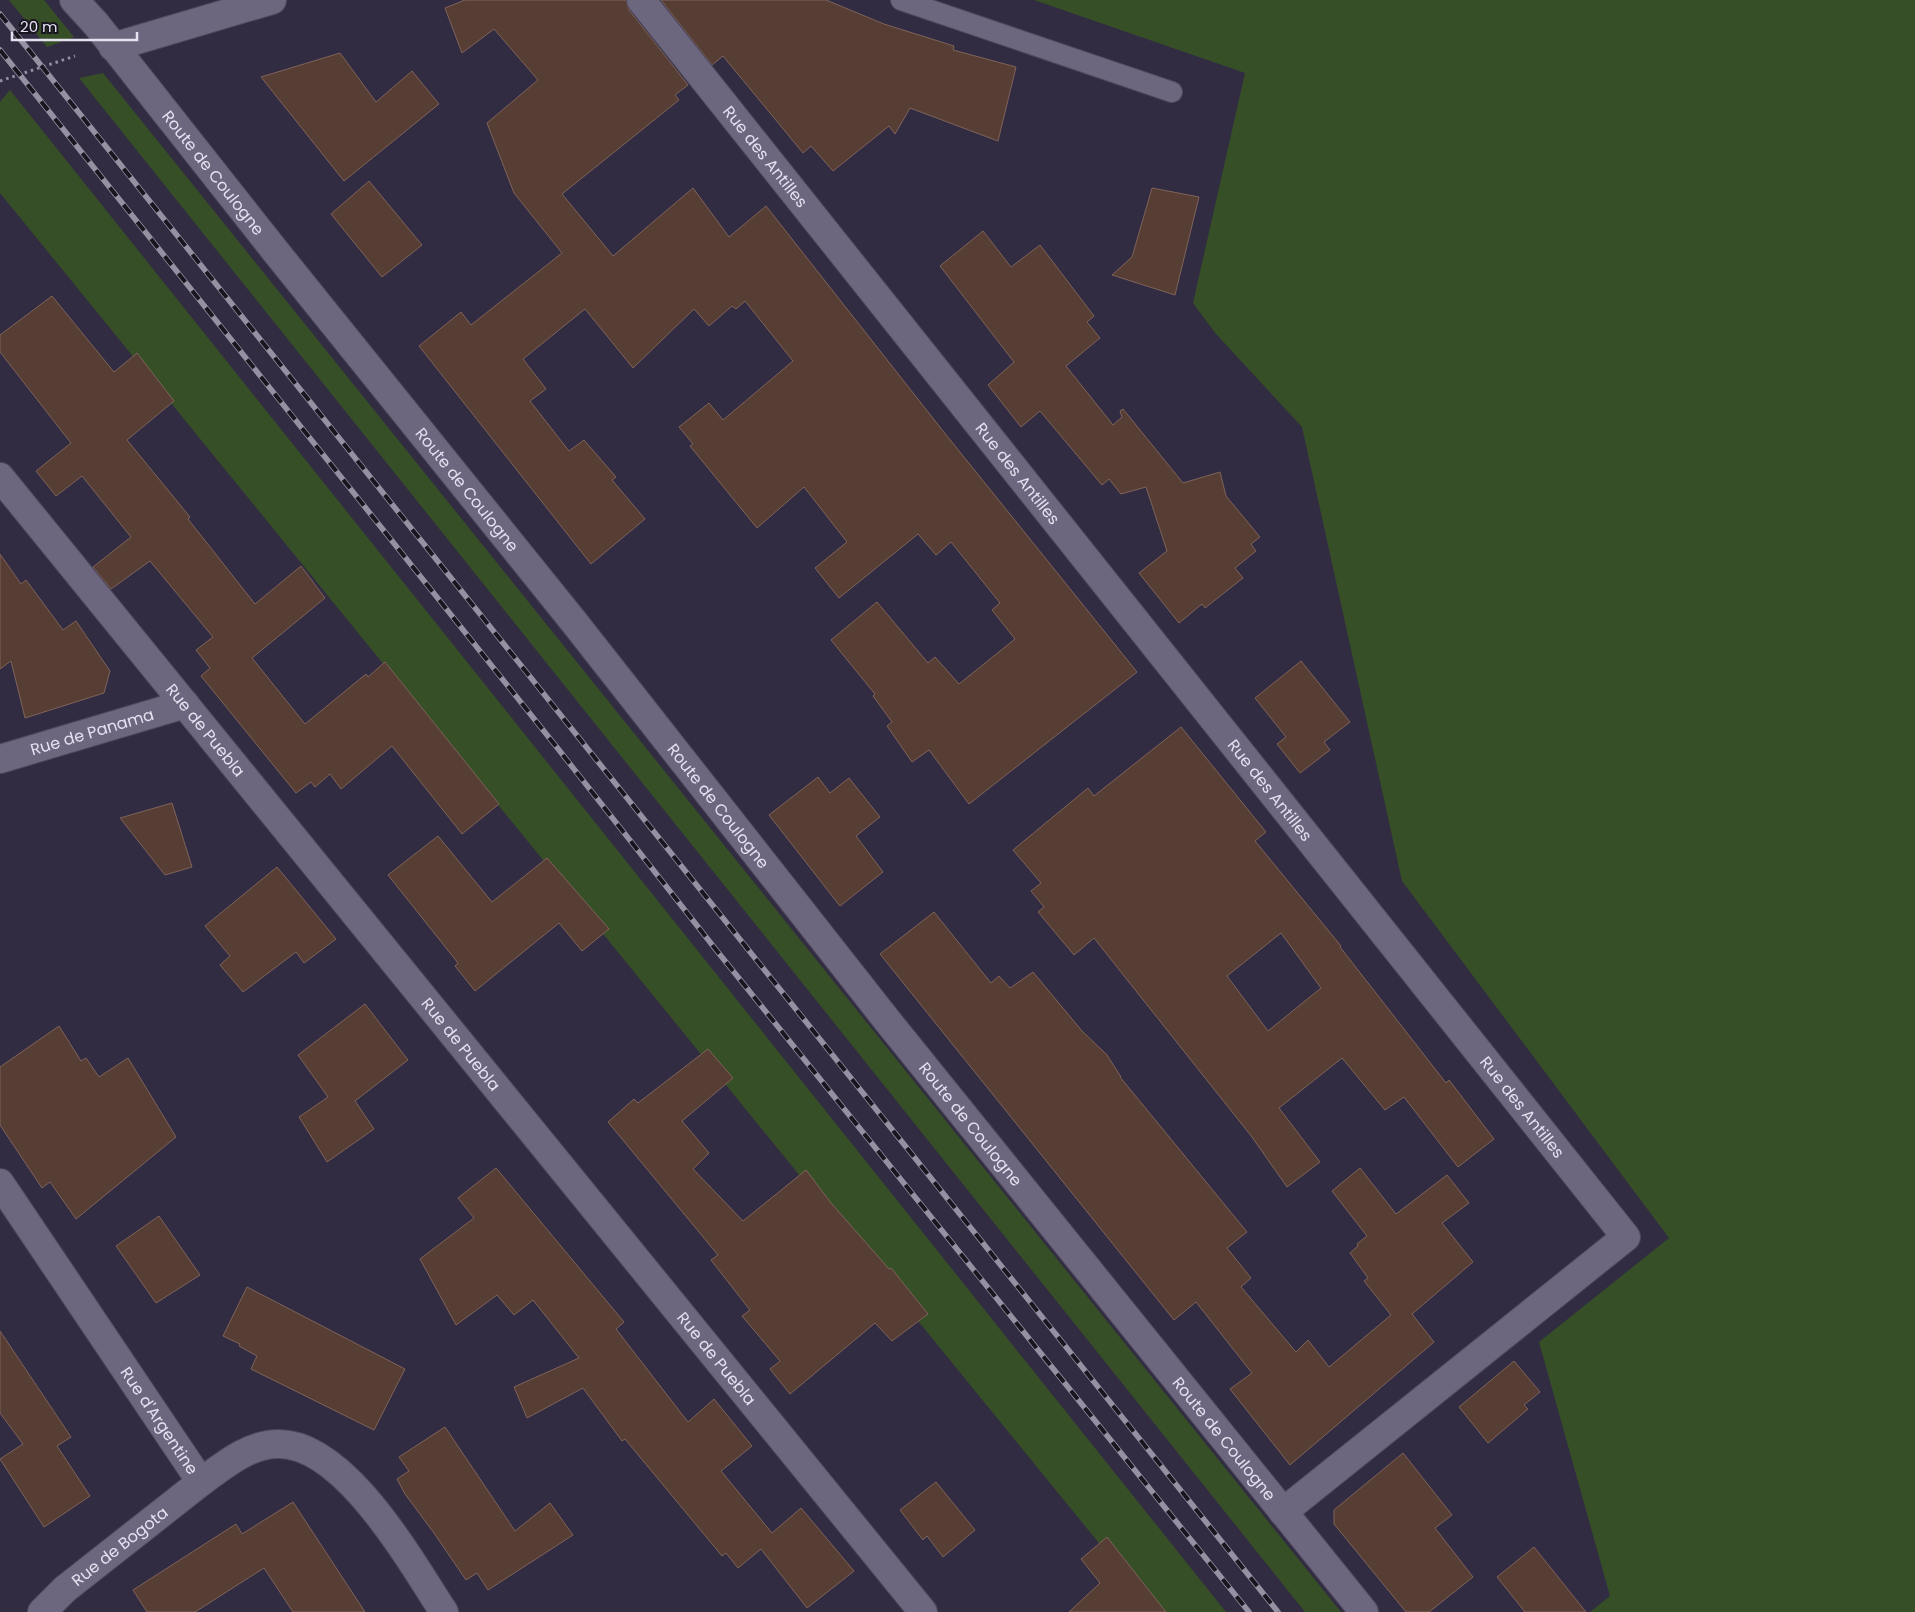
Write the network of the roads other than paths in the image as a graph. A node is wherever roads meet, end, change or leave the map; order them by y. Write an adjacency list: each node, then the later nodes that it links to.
1 (272, 0): 5 (street)
2 (641, 0): 12 (street, Rue des Antilles)
3 (900, 0): 6 (lane)
4 (80, 7): 5 (street, Route de Coulogne)
5 (113, 47): 12 (street, Route de Coulogne)
6 (1172, 92)
7 (0, 477): 8 (street, Rue de Puebla)
8 (185, 704): 9 (street, Rue de Panama); 15 (street, Rue de Puebla)
9 (0, 759)
10 (0, 1183): 11 (street, Rue d'Argentine)
11 (201, 1482): 13 (street, Rue de Bogota); 14 (street, Rue d'Argentine)
12 (1283, 1512): 16 (street, Route de Coulogne)
13 (42, 1612)
14 (444, 1612)
15 (923, 1612)
16 (1364, 1612)

